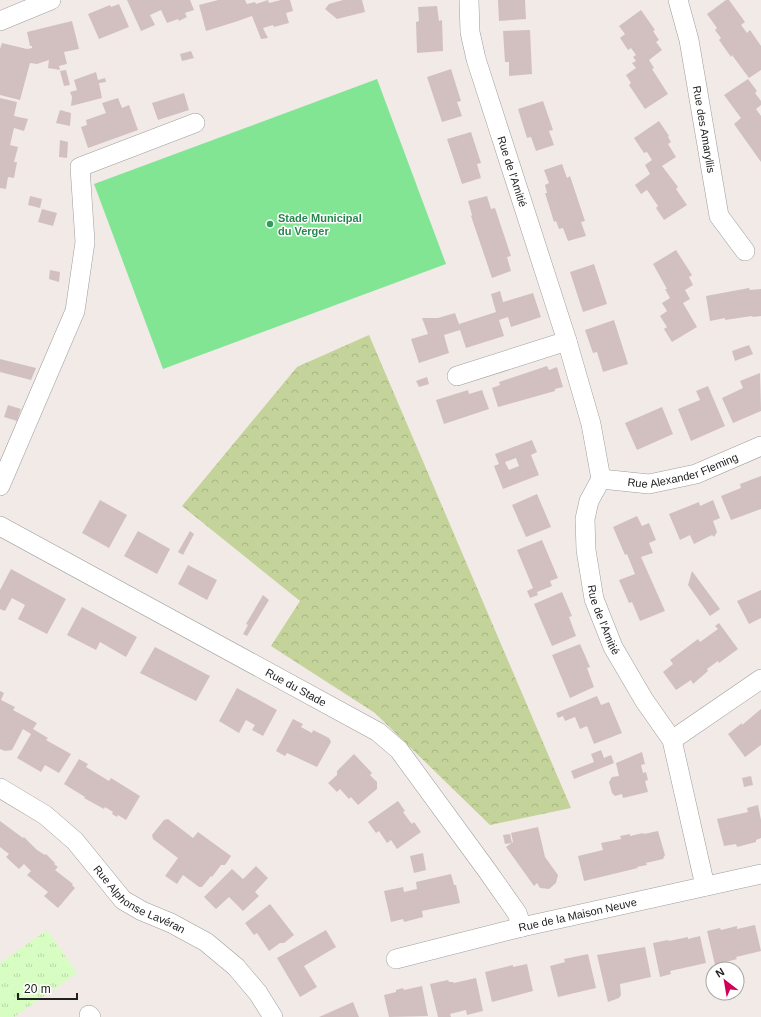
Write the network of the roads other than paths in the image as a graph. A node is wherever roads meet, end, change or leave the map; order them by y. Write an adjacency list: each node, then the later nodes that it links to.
1 (51, 0): 4 (street)
2 (469, 0): 7 (street, Rue de l'Amitié)
3 (678, 0): 6 (street, Rue des Amaryllis)
4 (0, 21)
5 (195, 123): 11 (street)
6 (745, 251)
7 (567, 341): 8 (street); 10 (street, Rue de l'Amitié)
8 (457, 376)
9 (761, 446): 10 (street, Rue Alexander Fleming)
10 (601, 479): 14 (street, Rue de l'Amitié)
11 (0, 486)
12 (0, 526): 18 (street, Rue du Stade)
13 (761, 679): 14 (street)
14 (672, 740): 17 (street, Rue de l'Amitié)
15 (0, 788): 20 (street, Rue Alphonse Lavéran)
16 (761, 874): 17 (street, Rue de la Maison Neuve)
17 (705, 886): 18 (street, Rue de la Maison Neuve)
18 (522, 927): 19 (street, Rue de la Maison Neuve)
19 (396, 959)
20 (273, 1017)

